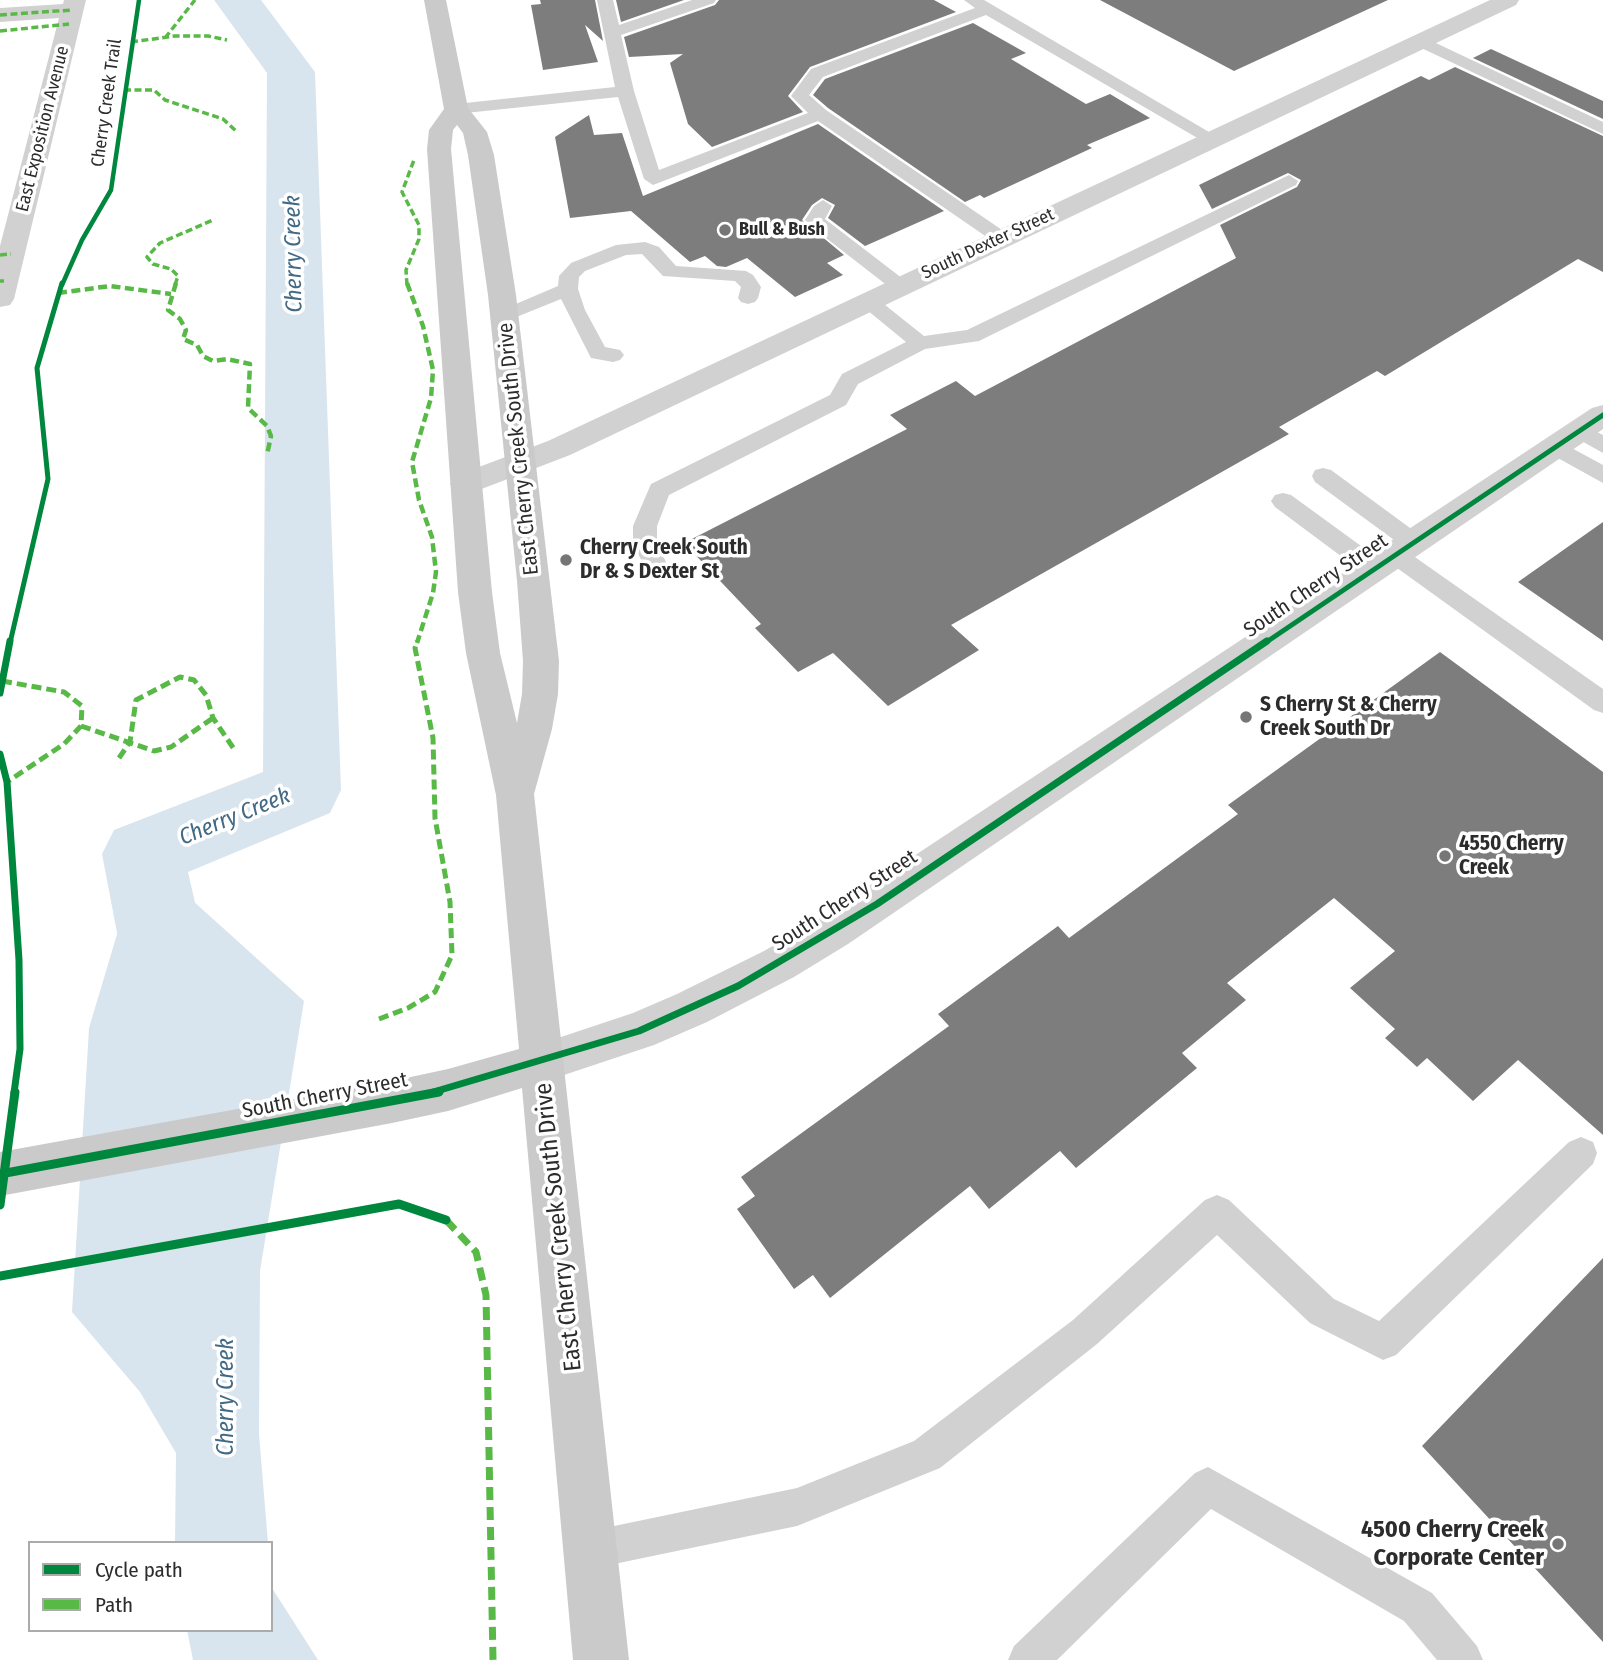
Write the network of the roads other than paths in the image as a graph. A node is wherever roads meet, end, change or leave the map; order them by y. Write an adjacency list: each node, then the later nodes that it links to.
1 (435, 0): 12 (main road, East Cherry Creek South Drive)
2 (605, 0): 9 (lane)
3 (708, 0): 9 (lane)
4 (1508, 0): 10 (street, South Dexter Street)
5 (980, 4): 13 (lane); 15 (lane)
6 (72, 11): 7 (street); 8 (street); 19 (street, East Exposition Avenue)
7 (0, 15)
8 (0, 31)
9 (612, 33): 11 (lane)
10 (1421, 41): 14 (lane); 15 (street, South Dexter Street)
11 (625, 91): 12 (lane); 13 (lane)
12 (456, 109): 24 (main road, East Cherry Creek South Drive); 31 (main road, East Cherry Creek South Drive)
13 (820, 114): 18 (lane)
14 (1603, 129)
15 (1212, 139): 18 (street, South Dexter Street)
16 (1289, 181): 25 (lane)
17 (824, 206): 20 (lane)
18 (1001, 238): 20 (street, South Dexter Street)
19 (3, 274)
20 (900, 285): 23 (street, South Dexter Street)
21 (568, 289): 22 (lane); 24 (lane); 26 (lane)
22 (748, 298)
23 (868, 300): 25 (lane); 28 (street, South Dexter Street)
24 (504, 316): 28 (main road, East Cherry Creek South Drive)
25 (920, 343): 34 (lane)
26 (612, 355)
27 (1585, 434): 29 (lane); 33 (street, South Cherry Street)
28 (522, 463): 31 (street, South Dexter Street); 36 (main road, East Cherry Creek South Drive)
29 (1603, 475)
30 (1323, 476): 33 (lane)
31 (466, 484): 36 (main road, East Cherry Creek South Drive)
32 (1283, 501): 33 (lane)
33 (1394, 554): 35 (lane); 37 (street, South Cherry Street)
34 (654, 562)
35 (1603, 702)
36 (515, 795): 37 (main road, East Cherry Creek South Drive)
37 (542, 1062): 39 (main road, South Cherry Street); 40 (main road, East Cherry Creek South Drive)
38 (1581, 1153): 40 (lane)
39 (0, 1174)
40 (590, 1550): 41 (main road, East Cherry Creek South Drive)
41 (601, 1660)
42 (1028, 1660): 43 (lane)
43 (1463, 1660)

